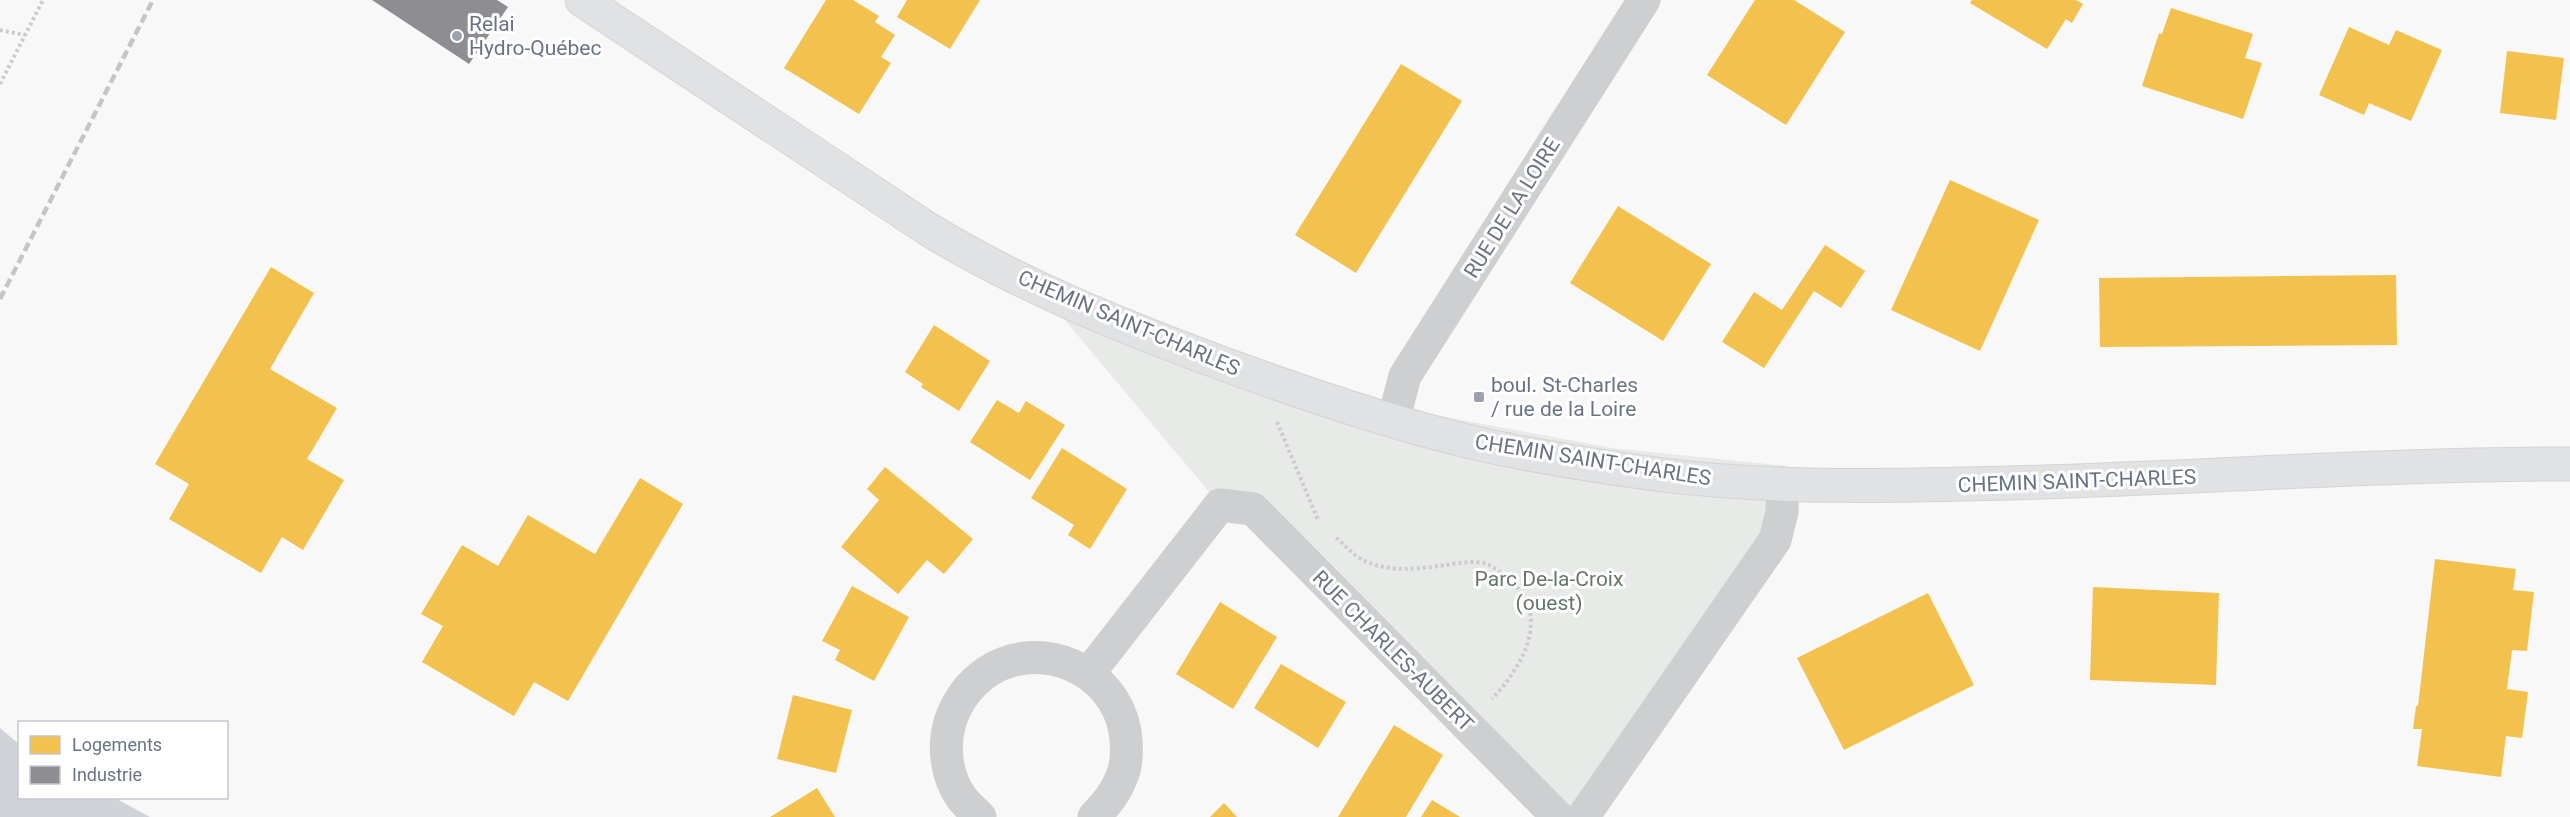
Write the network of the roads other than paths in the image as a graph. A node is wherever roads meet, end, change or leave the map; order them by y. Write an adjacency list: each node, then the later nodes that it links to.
1 (582, 0): 3 (main road, CHEMIN SAINT-CHARLES)
2 (1644, 0): 3 (street, RUE DE LA LOIRE)
3 (1393, 421): 5 (main road, CHEMIN SAINT-CHARLES)
4 (2570, 464): 5 (main road, CHEMIN SAINT-CHARLES)
5 (1783, 483): 10 (street)
6 (1089, 673): 7 (street); 8 (street); 9 (street, RUE CHARLES-AUBERT)
7 (980, 817)
8 (1094, 817)
9 (1558, 817)
10 (1583, 817)

